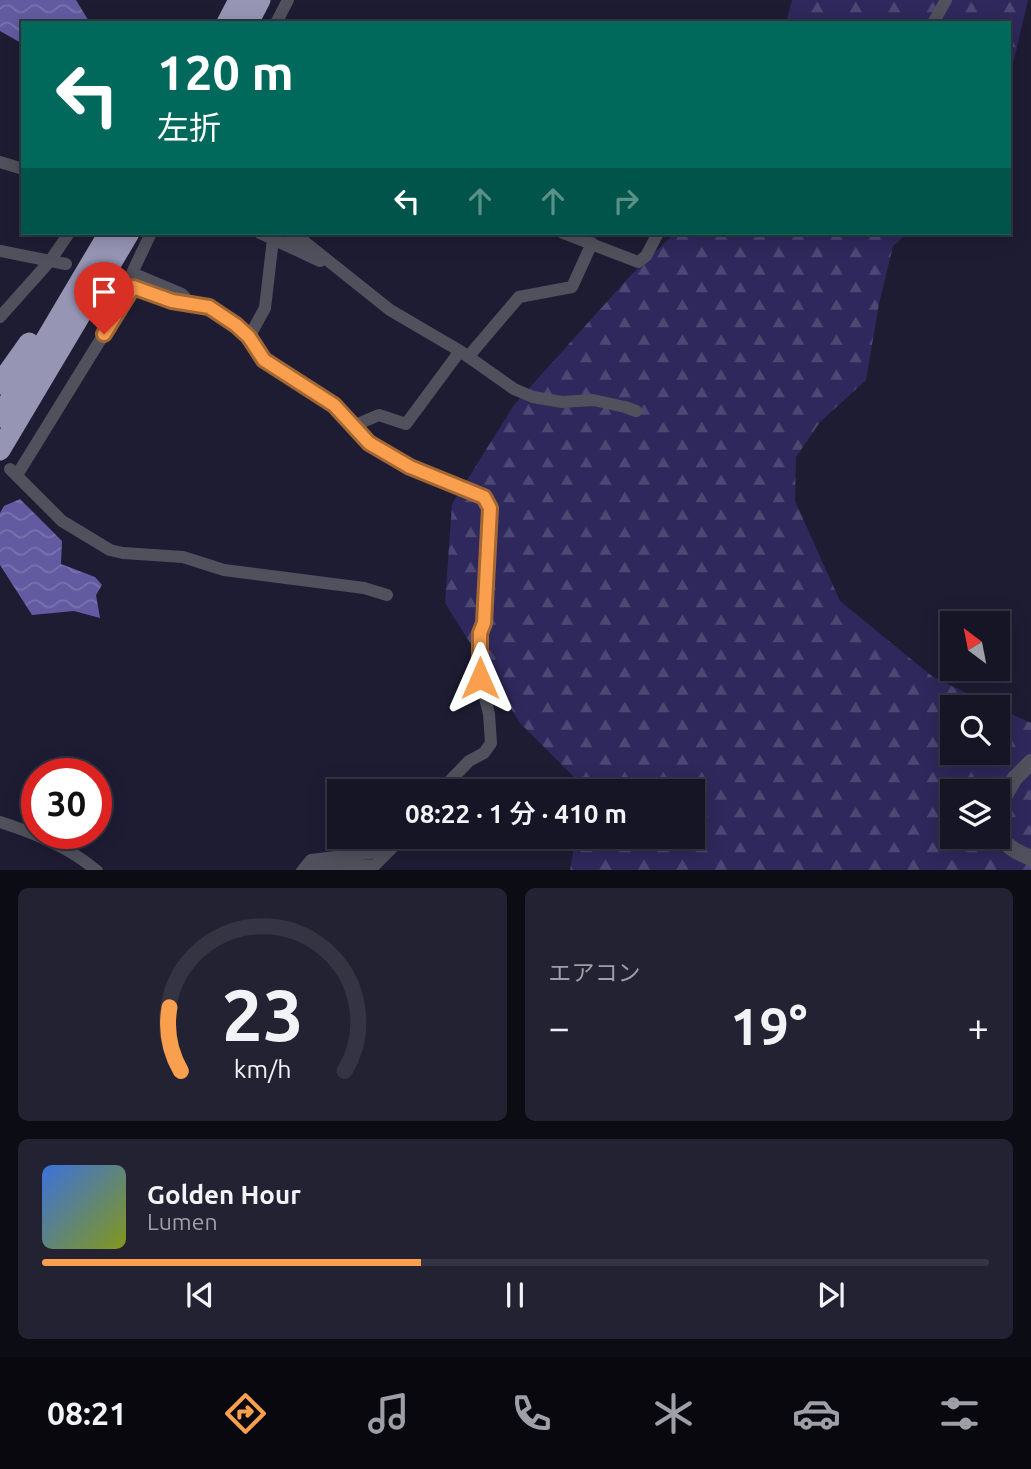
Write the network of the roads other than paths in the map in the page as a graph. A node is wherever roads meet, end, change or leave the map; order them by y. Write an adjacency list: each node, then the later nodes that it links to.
1 (239, 0): 5 (highway)
2 (260, 0): 6 (highway)
3 (288, 0): 7 (street)
4 (946, 0): 8 (street)
5 (228, 21)
6 (249, 21)
7 (277, 21)
8 (934, 21)
9 (0, 162): 10 (street)
10 (21, 168)
11 (68, 235): 23 (street)
12 (96, 235): 32 (highway)
13 (108, 235): 34 (highway)
14 (128, 235): 36 (highway)
15 (150, 235): 28 (street)
16 (264, 235): 20 (street)
17 (303, 235): 25 (street)
18 (569, 235): 21 (street)
19 (657, 235): 21 (street)
20 (273, 239): 25 (street); 30 (street)
21 (592, 243): 31 (street)
22 (0, 251): 23 (street)
23 (50, 261): 24 (street); 29 (street)
24 (66, 264)
25 (333, 266): 31 (street)
26 (118, 284): 27 (street)
27 (133, 287): 28 (street); 36 (street)
28 (190, 303): 30 (street)
29 (0, 317)
30 (249, 337): 35 (street)
31 (464, 354): 33 (street); 35 (street)
32 (0, 384)
33 (636, 411)
34 (0, 417)
35 (353, 426): 39 (street)
36 (9, 465): 37 (street)
37 (387, 595)
38 (1031, 762): 40 (street)
39 (451, 779)
40 (1010, 787)
41 (0, 822): 46 (street)
42 (1010, 848): 45 (street)
43 (376, 849): 47 (street)
44 (391, 849): 48 (street)
45 (1031, 858)
46 (97, 870)
47 (302, 870)
48 (311, 870)

